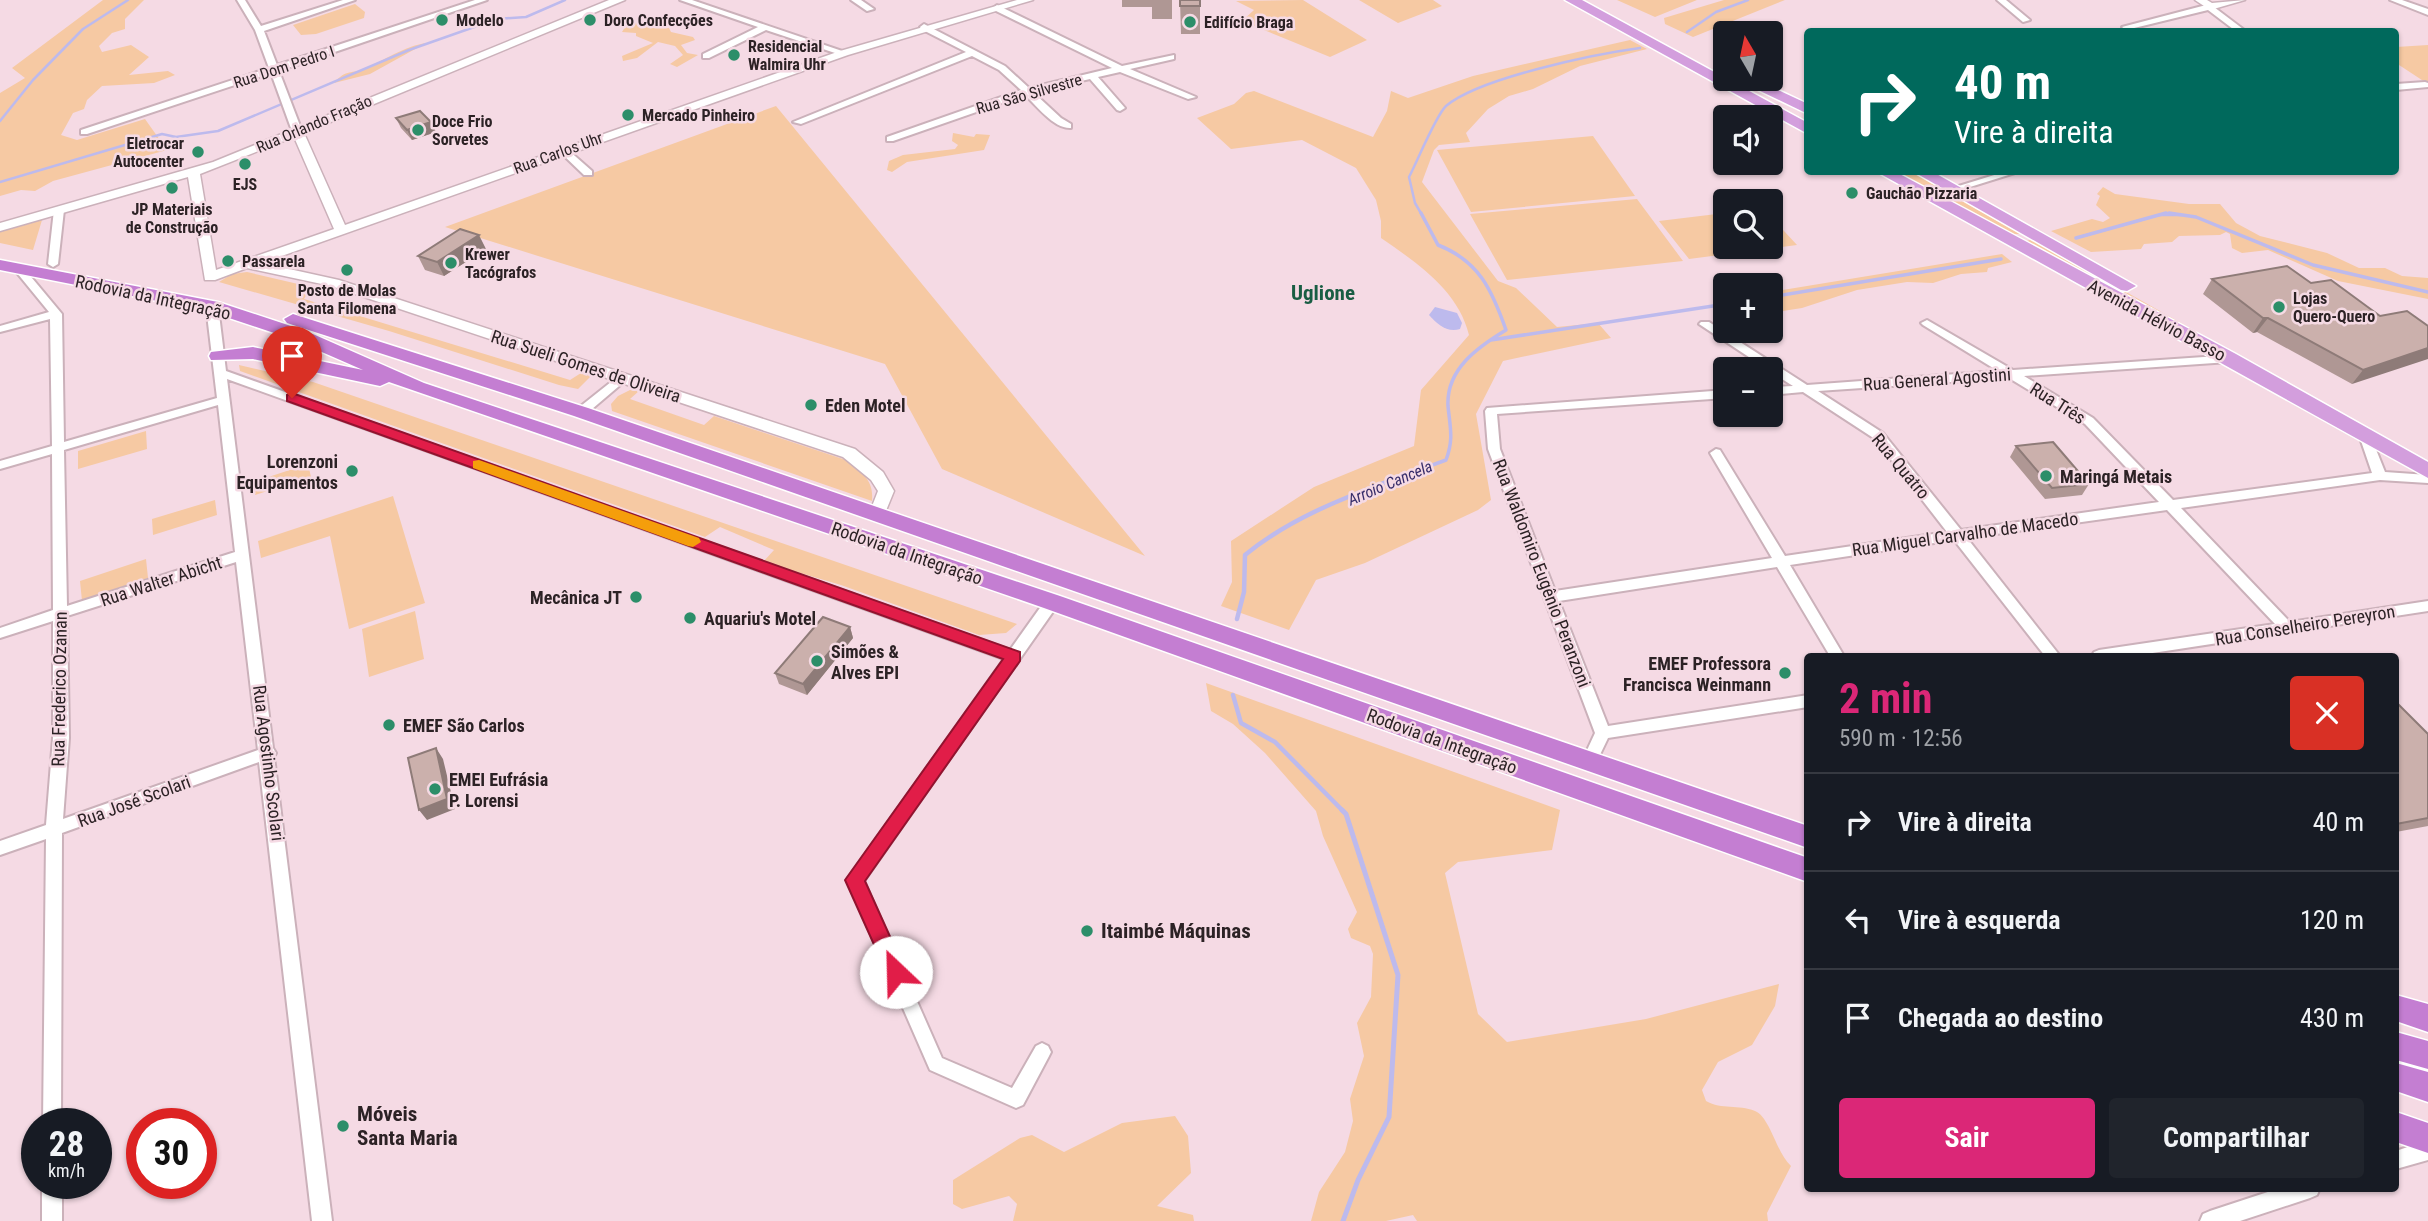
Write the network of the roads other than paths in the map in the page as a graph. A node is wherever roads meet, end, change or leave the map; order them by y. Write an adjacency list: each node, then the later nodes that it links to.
1 (241, 0): 23 (street)
2 (351, 0): 23 (street)
3 (483, 0): 30 (street, Rua Dom Pedro I)
4 (620, 0): 46 (street, Rua Orlando Fração)
5 (684, 0): 19 (street)
6 (855, 0): 16 (street)
7 (1028, 0): 15 (street, Rua Carlos Uhr)
8 (1573, 0): 37 (main road)
9 (1594, 0): 28 (main road)
10 (2001, 0): 18 (street)
11 (2200, 0): 14 (street)
12 (2240, 0): 14 (street)
13 (2394, 0): 17 (street)
14 (2210, 7): 21 (street); 22 (street)
15 (997, 8): 20 (street, Rua Carlos Uhr); 29 (street)
16 (870, 9)
17 (2428, 12)
18 (2025, 20)
19 (765, 27): 25 (street); 26 (street)
20 (924, 27): 24 (street); 25 (street, Rua Carlos Uhr)
21 (2126, 27)
22 (2238, 28)
23 (259, 30): 30 (street)
24 (972, 52): 35 (street); 43 (street)
25 (844, 53): 49 (street, Rua Carlos Uhr)
26 (706, 56)
27 (1171, 57): 29 (street, Rua São Silvestre)
28 (1713, 61)
29 (1121, 69): 31 (street, Rua São Silvestre); 36 (street)
30 (274, 71): 46 (street); 47 (street, Rua Dom Pedro I)
31 (1093, 76): 35 (street, Rua São Silvestre); 39 (street)
32 (2425, 85): 33 (street)
33 (2399, 87)
34 (1772, 91): 38 (main road)
35 (1027, 92): 44 (street); 48 (street, Rua São Silvestre)
36 (1191, 97)
37 (1765, 105)
38 (1804, 107)
39 (1119, 108)
40 (1804, 108): 41 (main road)
41 (1783, 110)
42 (1783, 115): 45 (main road)
43 (798, 122)
44 (1068, 125)
45 (1804, 127)
46 (297, 131): 50 (street, Rua Orlando Fração); 59 (street)
47 (84, 132)
48 (890, 139)
49 (564, 151): 51 (street); 59 (street, Rua Carlos Uhr)
50 (194, 173): 56 (street, Rua Orlando Fração); 63 (street, Rua Carlos Uhr)
51 (588, 173)
52 (1890, 175): 60 (main road, Avenida Hélvio Basso)
53 (1928, 175): 55 (main road, Avenida Hélvio Basso)
54 (2003, 175): 55 (street)
55 (1954, 189): 57 (main road, Avenida Hélvio Basso)
56 (59, 210): 58 (street, Rua Orlando Fração); 62 (street)
57 (2022, 225): 60 (main road); 84 (main road, Avenida Hélvio Basso)
58 (0, 227)
59 (341, 230): 63 (street, Rua Carlos Uhr)
60 (2004, 237): 70 (main road, Avenida Hélvio Basso)
61 (0, 253): 62 (highway, Rodovia da Integração)
62 (54, 264): 79 (highway, Rodovia da Integração)
63 (246, 264): 73 (street, Rua Sueli Gomes de Oliveira)
64 (9, 267): 65 (highway, Rodovia da Integração); 66 (street)
65 (212, 306): 71 (street, Rua Agostinho Scolari); 74 (highway, Rodovia da Integração)
66 (56, 314): 69 (street); 82 (street, Rua Frederico Ozanan)
67 (1927, 323): 72 (street, Rua Três)
68 (1705, 324): 75 (street, Rua Quatro)
69 (0, 329)
70 (2229, 358): 72 (street, Rua General Agostini); 81 (main road, Avenida Hélvio Basso)
71 (220, 365): 74 (highway); 78 (street, Rua Agostinho Scolari); 104 (street)
72 (2011, 374): 75 (street, Rua General Agostini); 89 (street, Rua Três)
73 (621, 378): 79 (street); 90 (street, Rua Sueli Gomes de Oliveira)
74 (417, 387): 80 (highway, Rodovia da Integração)
75 (1806, 388): 76 (street, Rua General Agostini); 91 (street, Rua Quatro)
76 (1783, 390)
77 (1713, 395): 95 (street, Rua Waldomiro Eugênio Peranzoni)
78 (223, 400): 82 (street); 92 (street, Rua Agostinho Scolari)
79 (581, 411): 80 (highway); 90 (highway, Rodovia da Integração)
80 (555, 433): 96 (highway, Rodovia da Integração)
81 (2365, 435): 86 (main road, Avenida Hélvio Basso); 87 (street)
82 (60, 448): 85 (street); 98 (street, Rua Frederico Ozanan)
83 (1716, 453): 93 (street)
84 (2428, 454)
85 (0, 465)
86 (2428, 471)
87 (2380, 476): 88 (street, Rua Miguel Carvalho de Macedo); 89 (street, Rua Miguel Carvalho de Macedo)
88 (2428, 479)
89 (2170, 505): 91 (street, Rua Miguel Carvalho de Macedo); 99 (street, Rua Três)
90 (877, 514): 94 (highway, Rodovia da Integração)
91 (1957, 535): 93 (street, Rua Miguel Carvalho de Macedo); 102 (street, Rua Quatro)
92 (241, 555): 98 (street, Rua Walter Abicht); 107 (street, Rua Agostinho Scolari)
93 (1780, 562): 95 (street, Rua Miguel Carvalho de Macedo); 101 (street)
94 (1068, 581): 96 (highway); 108 (highway, Rodovia da Integração)
95 (1551, 597): 106 (street, Rua Waldomiro Eugênio Peranzoni)
96 (1052, 603): 104 (street); 114 (highway, Rodovia da Integração)
97 (2428, 606): 99 (street, Rua Conselheiro Pereyron)
98 (61, 614): 100 (street, Rua Walter Abicht); 111 (street, Rua Frederico Ozanan)
99 (2287, 627): 103 (street, Rua Conselheiro Pereyron)
100 (0, 634)
101 (1835, 653)
102 (2051, 653)
103 (2118, 653)
104 (1014, 657): 118 (street)
105 (1804, 702): 106 (street)
106 (1603, 733): 108 (street)
107 (268, 753): 111 (street, Rua José Scolari); 130 (street, Rua Agostinho Scolari)
108 (1590, 761): 109 (highway, Rodovia da Integração)
109 (1768, 823): 110 (highway); 112 (highway, Rodovia da Integração)
110 (1804, 825)
111 (54, 829): 113 (street, Rua José Scolari); 122 (street, Rua Frederico Ozanan)
112 (1804, 835)
113 (0, 848)
114 (1804, 869)
115 (2399, 1009): 116 (highway)
116 (2428, 1018)
117 (2399, 1047): 119 (highway)
118 (1042, 1052)
119 (2428, 1055)
120 (2399, 1078): 121 (highway)
121 (2428, 1087)
122 (52, 1108)
123 (2399, 1128): 124 (highway)
124 (2428, 1138)
125 (2428, 1150): 126 (street)
126 (2399, 1159)
127 (2298, 1192): 131 (street)
128 (52, 1199): 129 (street)
129 (52, 1221)
130 (322, 1221)
131 (2210, 1221)

